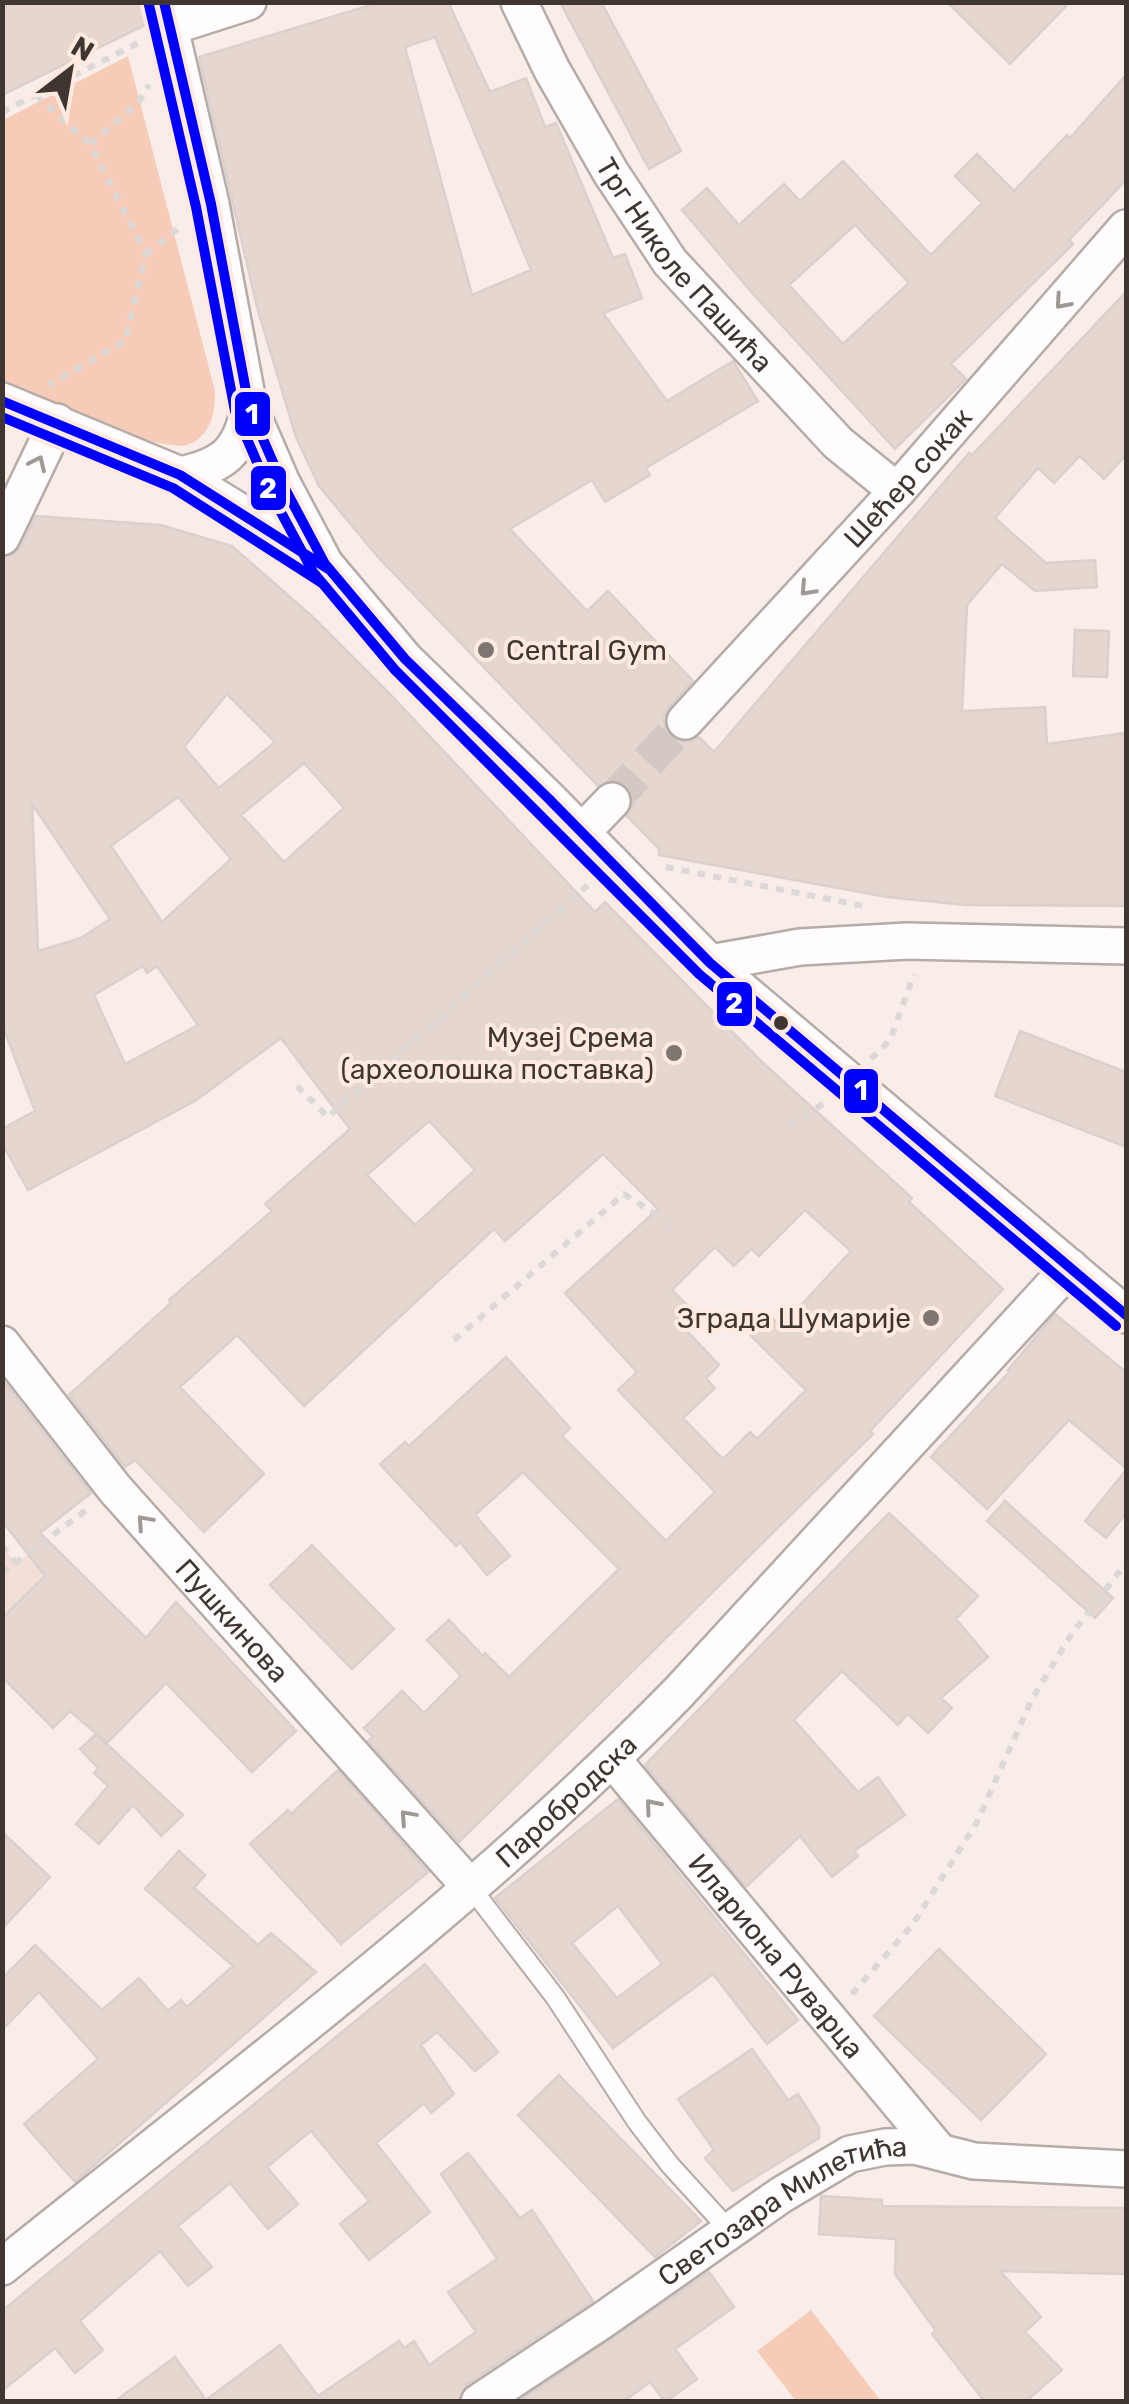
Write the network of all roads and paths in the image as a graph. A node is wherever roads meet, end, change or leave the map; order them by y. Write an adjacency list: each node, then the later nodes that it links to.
1 (248, 2): 3 (street)
2 (519, 2): 13 (street, Трг Николе Пашића)
3 (167, 15): 5 (path); 10 (street)
4 (152, 79): 7 (path)
5 (36, 95): 6 (path); 7 (path)
6 (2, 112)
7 (90, 144): 9 (path)
8 (1126, 228): 13 (street, Шећер сокак, one-way to 13)
9 (8, 403): 11 (street)
10 (249, 407): 12 (street); 15 (street)
11 (57, 422): 12 (street); 14 (street, one-way to 11)
12 (180, 475): 15 (street)
13 (897, 491): 16 (street, Шећер сокак, one-way to 16)
14 (2, 537)
15 (325, 564): 18 (street)
16 (685, 721)
17 (612, 801): 18 (street)
18 (581, 833): 19 (street)
19 (611, 864): 24 (street); 26 (path)
20 (654, 865): 21 (path)
21 (871, 907)
22 (941, 942): 23 (street); 24 (street); 25 (path)
23 (1126, 946)
24 (710, 963): 25 (street)
25 (849, 1082): 27 (path); 29 (street)
26 (296, 1086)
27 (789, 1126)
28 (677, 1228): 31 (path)
29 (1070, 1267): 30 (street); 38 (street, Паробродска)
30 (1126, 1314)
31 (454, 1340)
32 (2, 1344): 33 (street, Пушкинова)
33 (115, 1489): 35 (path); 39 (street, Пушкинова, one-way to 33)
34 (2, 1546): 35 (path)
35 (16, 1563): 37 (path)
36 (1126, 1563): 40 (path)
37 (2, 1573)
38 (614, 1760): 39 (street, Паробродска); 40 (street, Илариона Руварца, one-way to 38)
39 (472, 1889): 43 (lane); 44 (street, Паробродска)
40 (831, 2018): 41 (street, Илариона Руварца)
41 (938, 2150): 42 (street, Светозара Милетића); 43 (street, Светозара Милетића)
42 (1126, 2169)
43 (730, 2231): 45 (street, Светозара Милетића)
44 (2, 2267)
45 (479, 2402)

